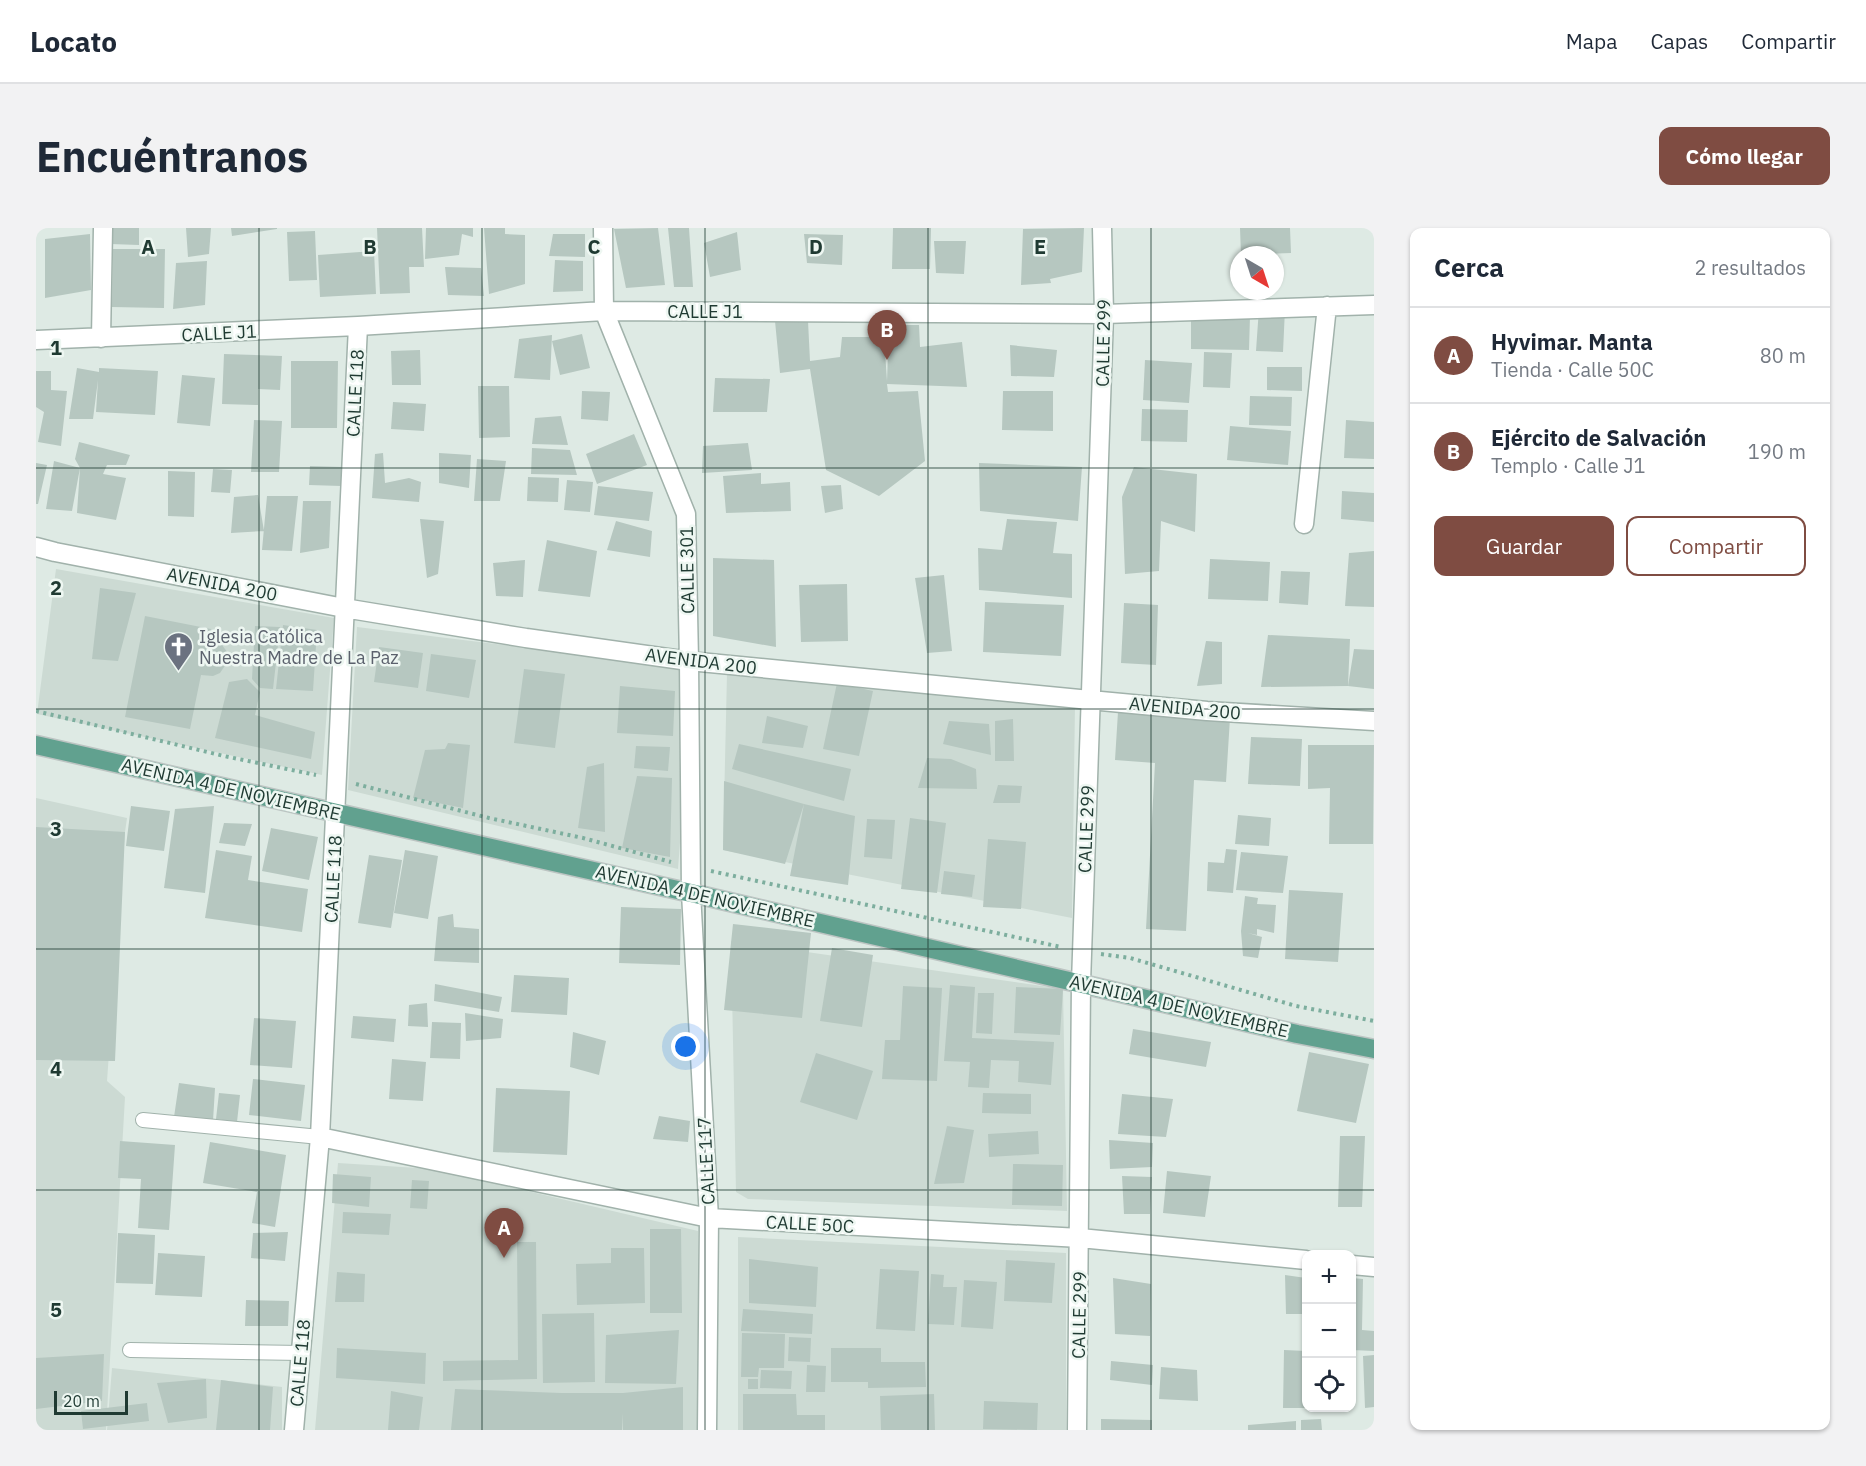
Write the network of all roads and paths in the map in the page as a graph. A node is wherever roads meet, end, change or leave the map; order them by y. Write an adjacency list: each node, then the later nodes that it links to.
1 (103, 228): 9 (street)
2 (603, 228): 6 (street, CALLE 301)
3 (1102, 228): 7 (street, CALLE 299)
4 (1374, 305): 5 (street, CALLE J1)
5 (1327, 306): 7 (street, CALLE J1); 11 (street)
6 (604, 311): 7 (street, CALLE J1); 8 (street, CALLE J1); 14 (street, CALLE 301)
7 (1104, 314): 15 (street, CALLE 299)
8 (358, 326): 9 (street, CALLE J1); 13 (street, CALLE 118)
9 (101, 338): 10 (street, CALLE J1)
10 (36, 340)
11 (1304, 524)
12 (36, 546): 13 (street, AVENIDA 200)
13 (344, 608): 14 (street, AVENIDA 200); 18 (street, CALLE 118)
14 (689, 661): 15 (street, AVENIDA 200); 19 (street, CALLE 301)
15 (1090, 700): 16 (street, AVENIDA 200); 20 (street, CALLE 299)
16 (1374, 721)
17 (36, 745): 18 (main road, AVENIDA 4 DE NOVIEMBRE)
18 (337, 812): 19 (main road, AVENIDA 4 DE NOVIEMBRE); 23 (street, CALLE 118)
19 (691, 893): 20 (main road, AVENIDA 4 DE NOVIEMBRE); 24 (street, CALLE 117)
20 (1081, 982): 21 (main road, AVENIDA 4 DE NOVIEMBRE); 25 (street, CALLE 299)
21 (1374, 1049)
22 (143, 1120): 23 (lane)
23 (320, 1137): 24 (street, CALLE 50C); 30 (street, CALLE 118)
24 (709, 1218): 25 (street, CALLE 50C); 32 (street, CALLE 117)
25 (1080, 1238): 26 (street, CALLE 50C); 33 (street, CALLE 299)
26 (1302, 1260)
27 (1356, 1265): 28 (street)
28 (1374, 1267)
29 (130, 1350): 30 (lane)
30 (301, 1353): 31 (street, CALLE 118)
31 (294, 1430)
32 (707, 1430)
33 (1077, 1430)

